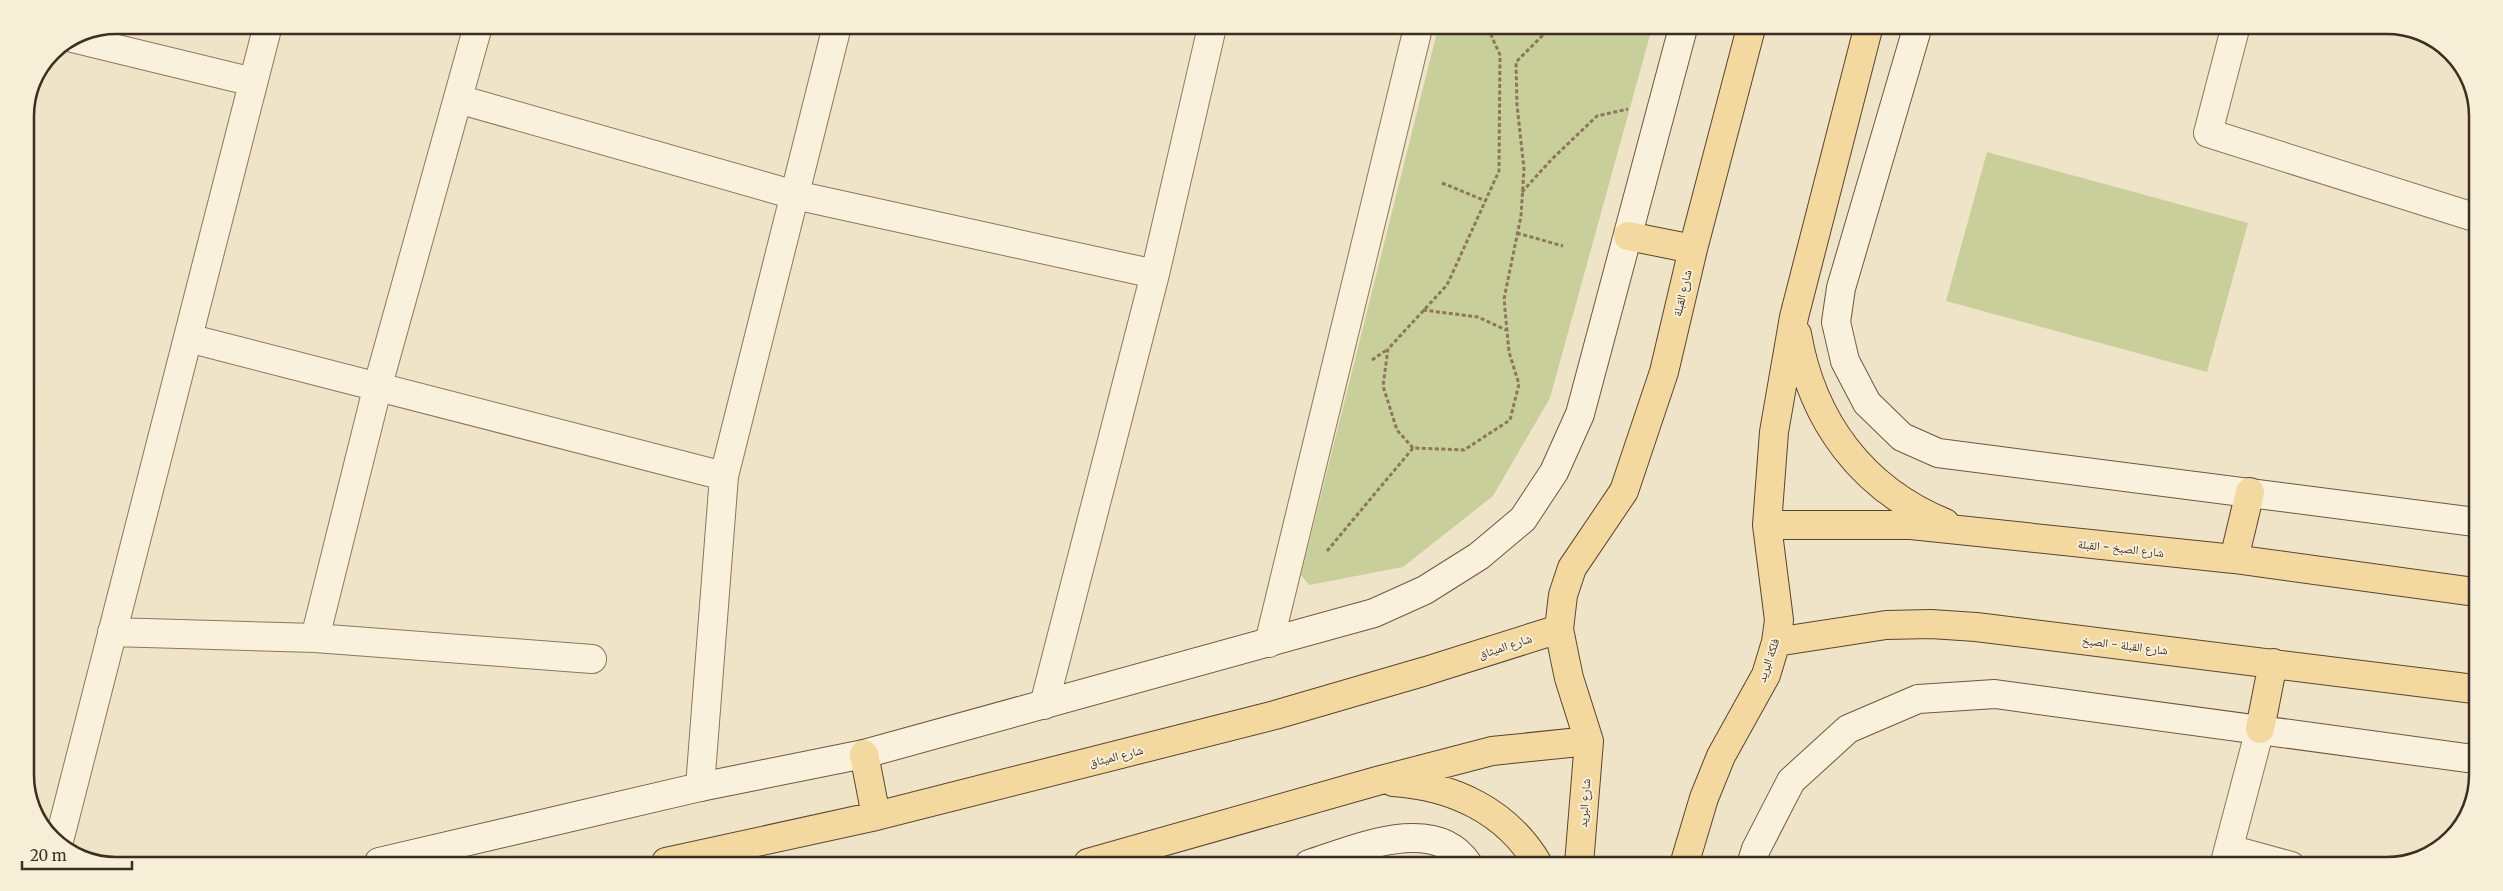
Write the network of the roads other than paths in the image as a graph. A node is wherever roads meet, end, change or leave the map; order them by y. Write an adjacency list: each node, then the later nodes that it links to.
1 (266, 34): 12 (street)
2 (476, 34): 13 (street)
3 (835, 34): 14 (street)
4 (1210, 34): 18 (street)
5 (1417, 34): 33 (street)
6 (1681, 34): 16 (street)
7 (1749, 34): 17 (main road, شارع القبلة)
8 (1867, 34): 19 (main road)
9 (1916, 34): 23 (street)
10 (2234, 34): 15 (street)
11 (84, 41): 12 (street)
12 (253, 82): 20 (street)
13 (458, 100): 14 (street); 21 (street)
14 (795, 195): 18 (street); 22 (street)
15 (2469, 215)
16 (1628, 236): 17 (main road); 33 (street)
17 (1693, 248): 29 (main road, شارع القبلة)
18 (1155, 274): 37 (street)
19 (1794, 317): 25 (main road); 26 (main road)
20 (188, 338): 21 (street); 30 (street)
21 (378, 385): 22 (street); 31 (street)
22 (724, 476): 43 (street)
23 (2250, 492): 24 (street); 27 (main road)
24 (2469, 521)
25 (1767, 524): 26 (main road, شارع الصبخ - القبلة); 32 (main road, فلكة البريد)
26 (1967, 532): 27 (main road, شارع الصبخ - القبلة)
27 (2234, 559): 28 (main road, شارع الصبخ - القبلة)
28 (2469, 591)
29 (1559, 629): 39 (main road); 44 (main road, شارع الميثاق)
30 (112, 632): 31 (street); 45 (street)
31 (315, 638): 34 (street)
32 (1776, 642): 35 (main road, شارع القبلة - الصبخ); 53 (main road, فلكة البريد)
33 (1269, 643): 37 (street)
34 (592, 659)
35 (2272, 663): 36 (main road, شارع القبلة - الصبخ); 38 (main road)
36 (2469, 688)
37 (1044, 705): 40 (street)
38 (2260, 729): 41 (street); 54 (street); 55 (street)
39 (1589, 741): 42 (main road); 52 (main road, شارع البريد)
40 (864, 754): 43 (street); 44 (main road)
41 (2469, 758)
42 (1377, 781): 48 (main road); 51 (main road)
43 (700, 787): 46 (street)
44 (876, 816): 47 (main road, شارع الميثاق)
45 (60, 835)
46 (400, 857)
47 (689, 857)
48 (1109, 857)
49 (1331, 857): 50 (street)
50 (1461, 857)
51 (1534, 857)
52 (1580, 857)
53 (1686, 857)
54 (1754, 857)
55 (2226, 857)

